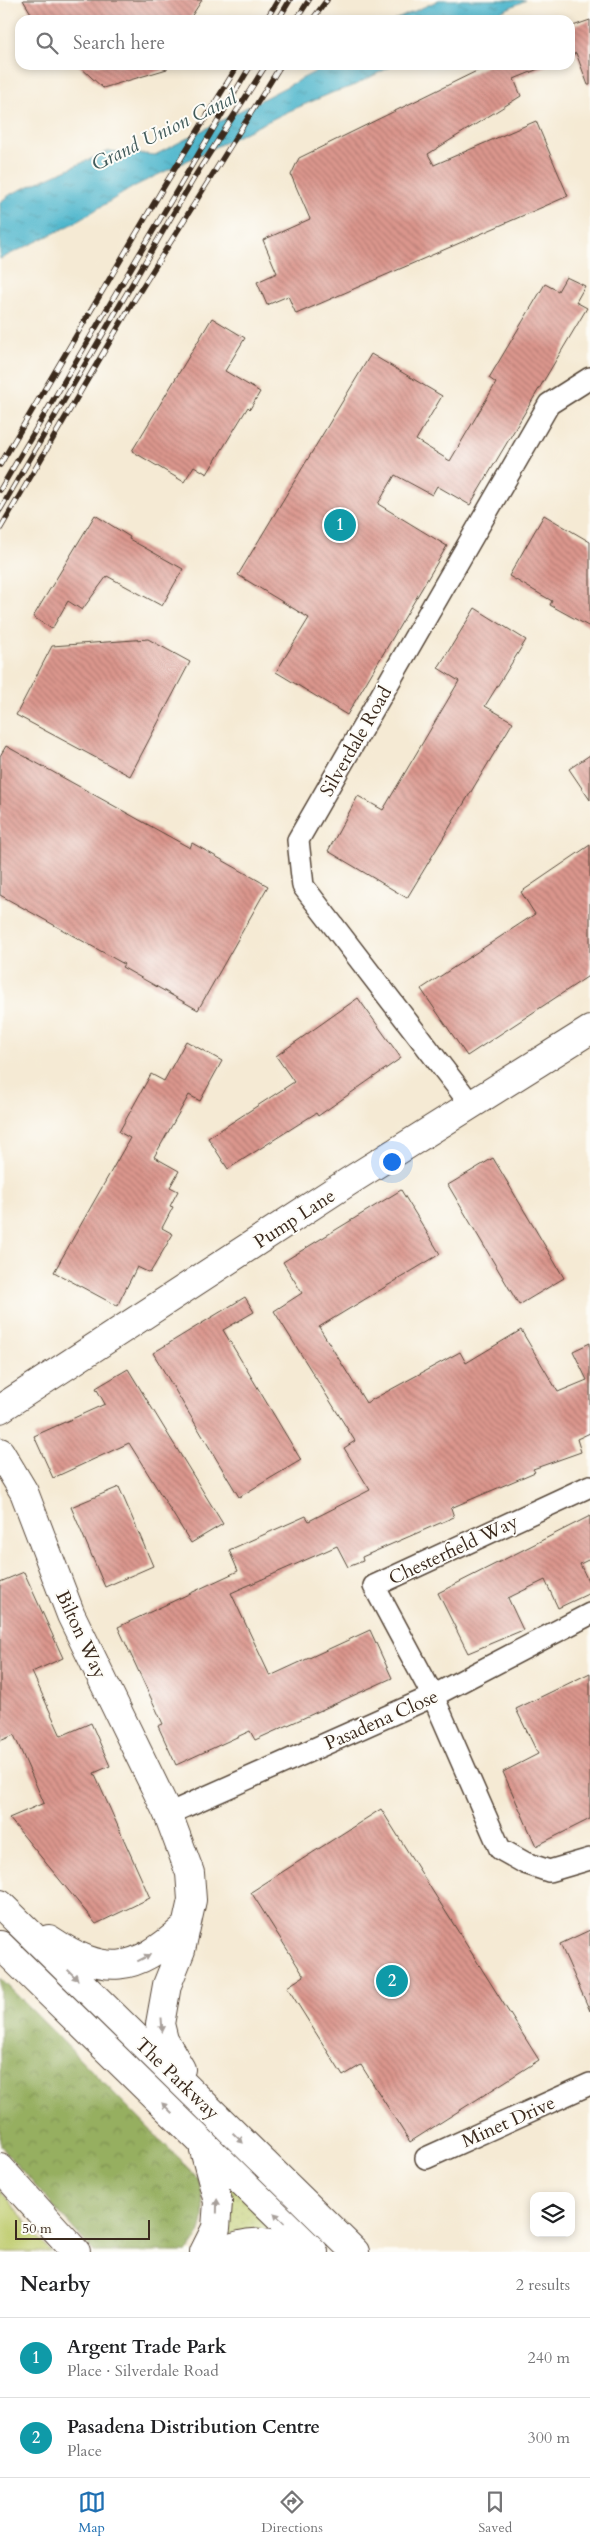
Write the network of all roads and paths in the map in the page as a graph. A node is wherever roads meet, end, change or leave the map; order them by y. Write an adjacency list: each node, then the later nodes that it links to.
1 (590, 378): 3 (street, Silverdale Road)
2 (590, 1030): 3 (main road, Pump Lane)
3 (472, 1106): 4 (main road, Pump Lane)
4 (0, 1409)
5 (0, 1452): 9 (main road, Bilton Way)
6 (590, 1486): 8 (street, Chesterfield Way)
7 (590, 1614): 8 (street, Pasadena Close)
8 (433, 1696): 9 (street, Pasadena Close); 10 (street)
9 (168, 1814): 12 (main road, Bilton Way)
10 (590, 1859)
11 (3, 1907): 12 (main road, one-way to 12); 15 (main road, The Parkway, one-way to 15)
12 (184, 1928): 15 (main road, Bilton Way, one-way to 15)
13 (0, 1945): 16 (main road, The Parkway, one-way to 13)
14 (590, 2084): 17 (street, Minet Drive)
15 (200, 2101): 24 (main road, The Parkway, one-way to 24)
16 (202, 2142): 20 (main road, one-way to 16); 23 (main road, The Parkway, one-way to 16)
17 (426, 2158)
18 (0, 2168): 19 (main road)
19 (76, 2252)
20 (204, 2252)
21 (219, 2252): 22 (main road)
22 (293, 2252)
23 (314, 2252)
24 (355, 2252)

